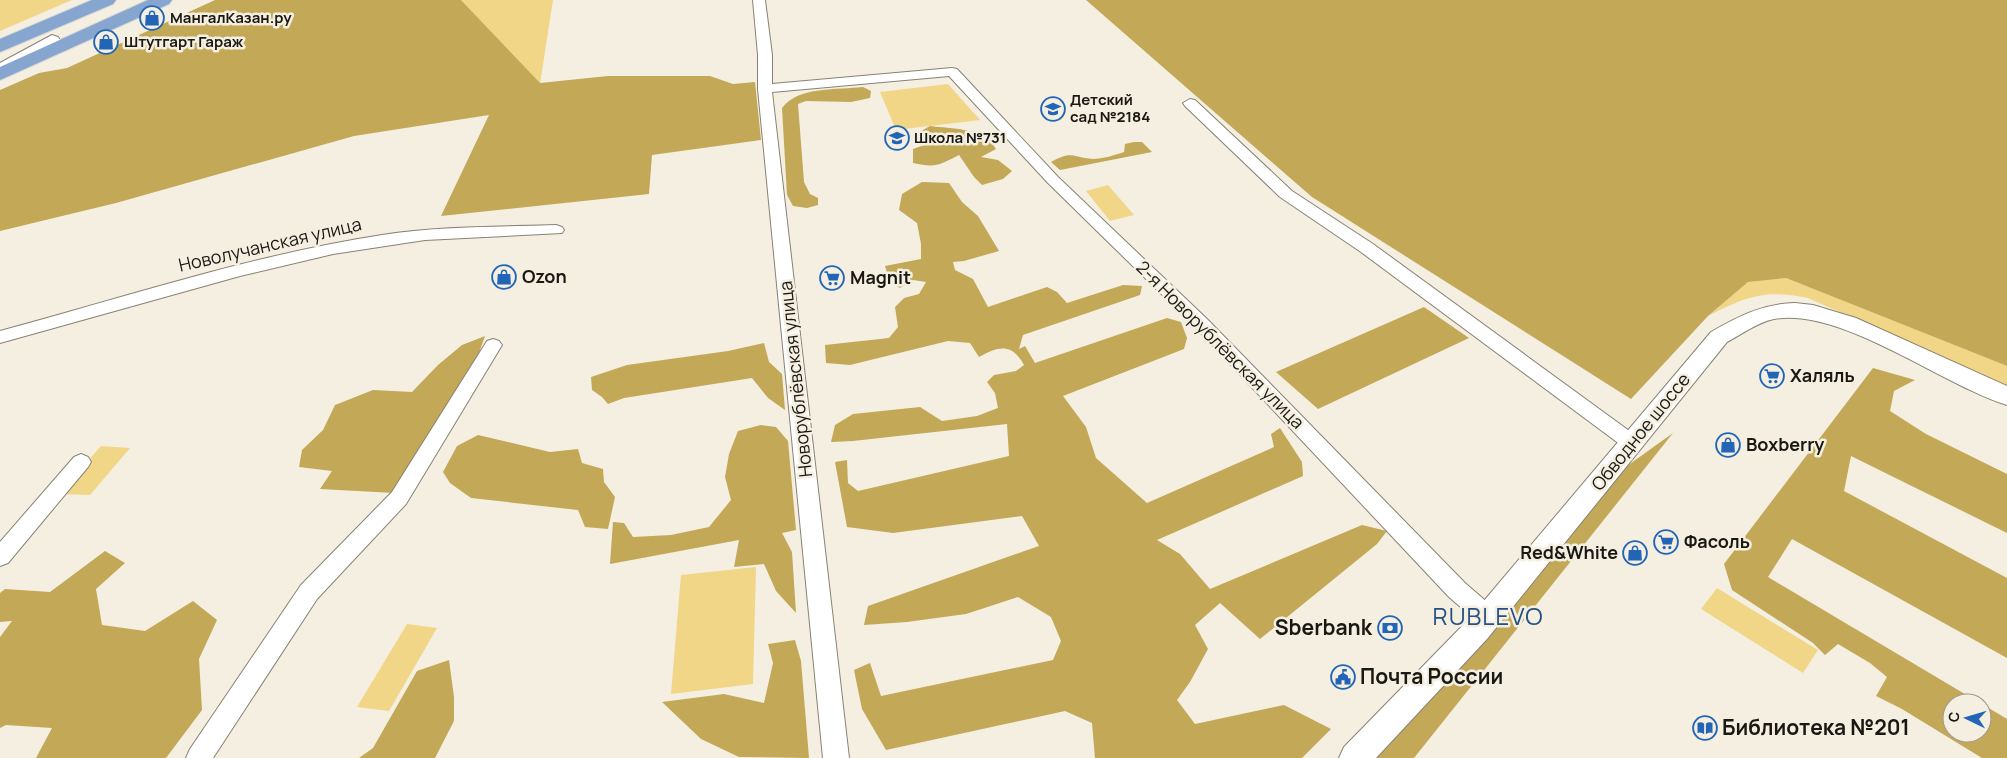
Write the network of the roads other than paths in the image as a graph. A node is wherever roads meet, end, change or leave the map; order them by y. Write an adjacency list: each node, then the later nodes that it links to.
1 (81, 0): 6 (highway)
2 (107, 0): 8 (highway)
3 (143, 0): 7 (highway)
4 (164, 0): 12 (highway)
5 (758, 0): 13 (street, Новорублёвская улица)
6 (0, 35)
7 (52, 40): 9 (highway); 10 (street)
8 (0, 46)
9 (0, 62)
10 (0, 70)
11 (952, 72): 13 (street); 22 (street, 2-я Новорублёвская улица)
12 (0, 74)
13 (765, 89): 24 (street, Новорублёвская улица)
14 (1190, 103): 19 (street)
15 (556, 230): 16 (street, Новолучанская улица)
16 (0, 337)
17 (493, 345): 23 (street)
18 (2007, 396): 19 (street, Обводное шоссе)
19 (1632, 443): 22 (street, Обводное шоссе)
20 (81, 462): 21 (street)
21 (0, 558)
22 (1488, 617): 25 (street, Обводное шоссе)
23 (200, 758)
24 (836, 758)
25 (1355, 758)

